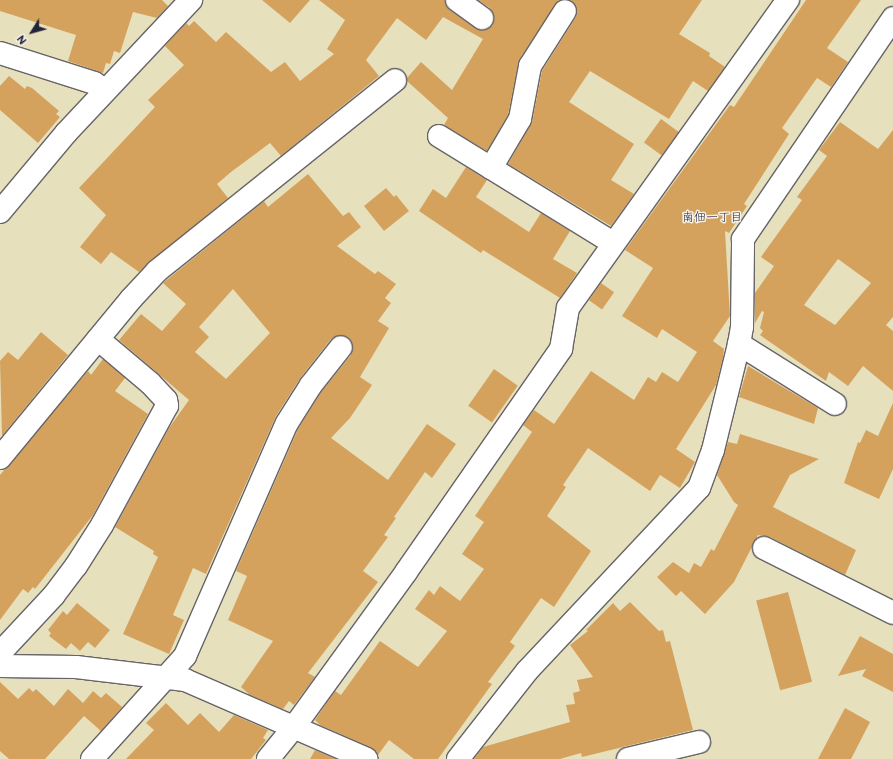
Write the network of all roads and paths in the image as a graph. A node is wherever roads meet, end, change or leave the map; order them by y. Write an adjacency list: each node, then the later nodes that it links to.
1 (190, 0): 9 (street)
2 (457, 0): 5 (street)
3 (788, 0): 13 (street)
4 (565, 11): 11 (street)
5 (482, 18)
6 (893, 18): 15 (street)
7 (0, 53): 9 (street)
8 (396, 80): 14 (street)
9 (105, 90): 12 (street)
10 (439, 136): 11 (street)
11 (491, 168): 13 (street)
12 (0, 212)
13 (614, 243): 24 (street)
14 (98, 340): 18 (street); 21 (street)
15 (740, 344): 17 (street); 29 (street)
16 (341, 347): 23 (street)
17 (835, 404)
18 (0, 458)
19 (764, 548): 20 (street)
20 (893, 613)
21 (0, 653)
22 (0, 666): 23 (street)
23 (168, 677): 24 (street); 26 (street)
24 (294, 728): 27 (street); 28 (street)
25 (699, 742): 30 (street)
26 (92, 759)
27 (268, 759)
28 (367, 759)
29 (458, 759)
30 (628, 759)

